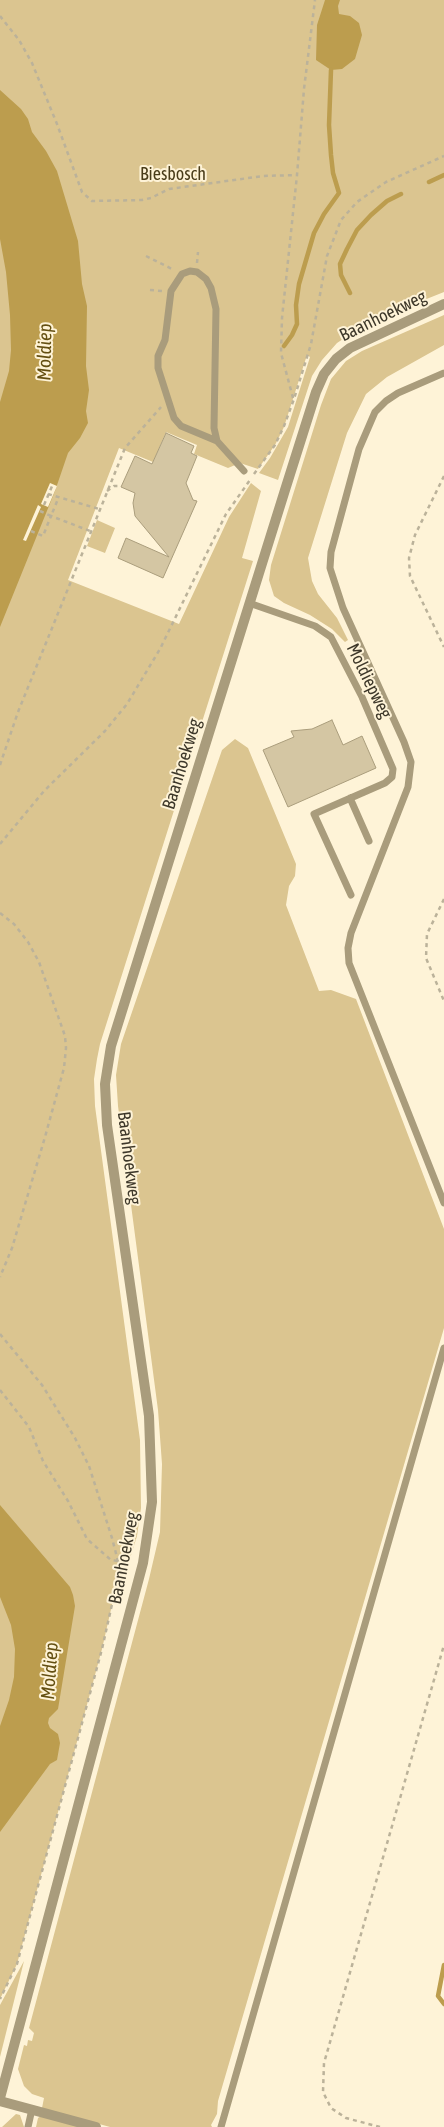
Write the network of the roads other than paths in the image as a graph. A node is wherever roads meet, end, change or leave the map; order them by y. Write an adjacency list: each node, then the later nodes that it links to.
1 (444, 304): 5 (street, Baanhoekweg)
2 (444, 373): 9 (lane)
3 (217, 441): 3 (lane); 4 (lane)
4 (244, 471)
5 (249, 603): 6 (lane, Moldiepweg); 11 (street, Baanhoekweg)
6 (350, 798): 7 (lane); 8 (lane, Moldiepweg)
7 (369, 841)
8 (351, 895)
9 (444, 1203)
10 (444, 1348): 15 (lane)
11 (0, 2100): 12 (street)
12 (32, 2109): 13 (lane); 14 (street)
13 (28, 2127)
14 (96, 2127)
15 (221, 2127)

